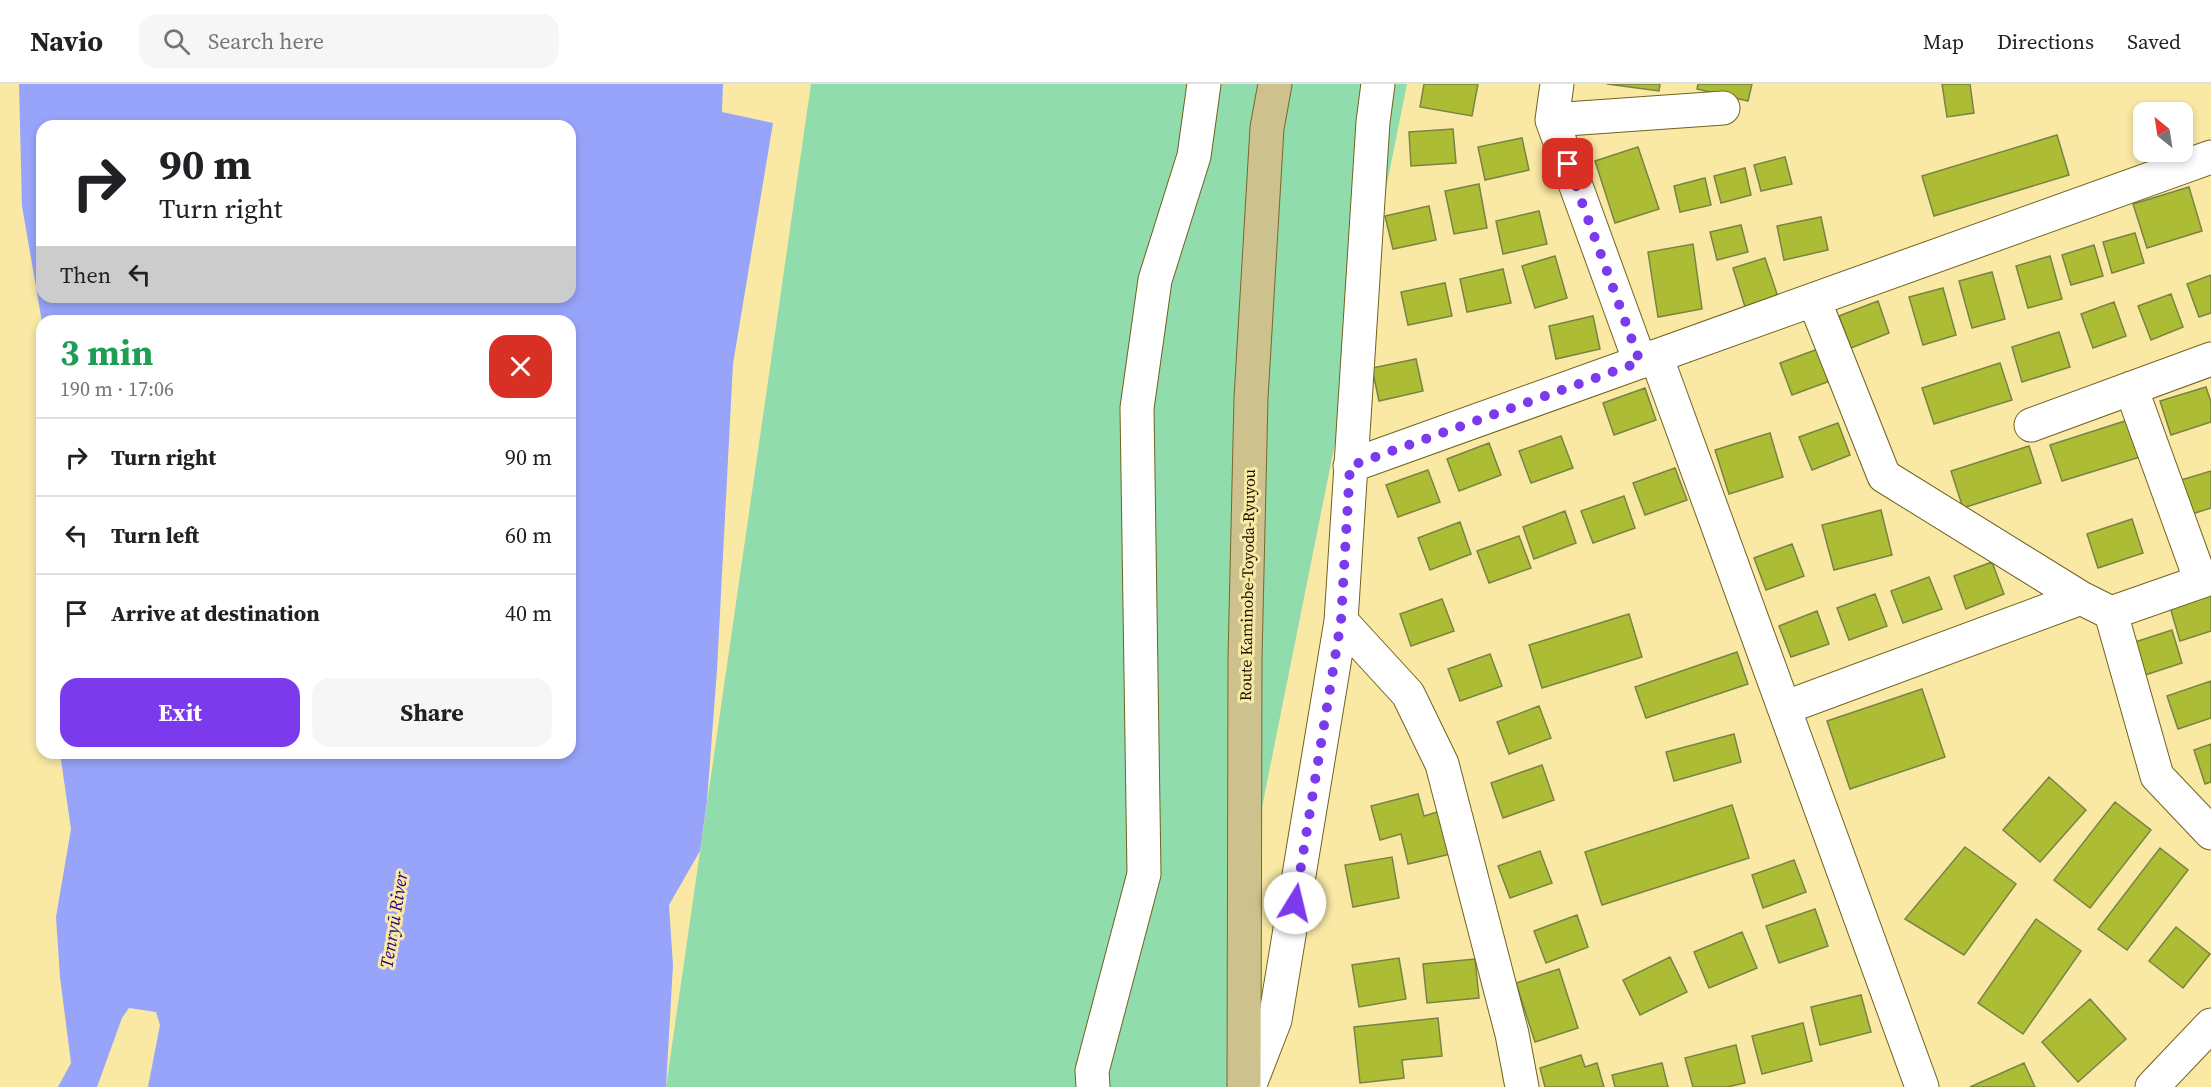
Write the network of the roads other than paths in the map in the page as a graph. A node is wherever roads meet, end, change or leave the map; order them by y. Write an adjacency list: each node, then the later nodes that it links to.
1 (1204, 84): 22 (street)
2 (1275, 84): 23 (main road, Route Kaminobe-Toyoda-Ryuyou)
3 (1378, 84): 13 (street)
4 (1557, 84): 6 (street)
5 (1723, 108): 6 (street)
6 (1552, 120): 9 (street)
7 (2211, 157): 8 (street)
8 (1814, 300): 9 (street); 15 (street)
9 (1648, 359): 13 (street); 18 (street)
10 (2211, 359): 11 (street)
11 (2131, 388): 12 (street); 14 (street)
12 (2031, 425)
13 (1350, 466): 17 (street)
14 (2206, 580): 16 (street)
15 (2081, 598): 16 (street); 18 (street)
16 (2111, 614): 19 (street)
17 (1341, 621): 23 (street); 24 (street)
18 (1784, 708): 25 (street)
19 (2211, 833)
20 (2211, 1025): 21 (street)
21 (2157, 1085)
22 (1094, 1087)
23 (1246, 1087)
24 (1522, 1087)
25 (1922, 1087)

